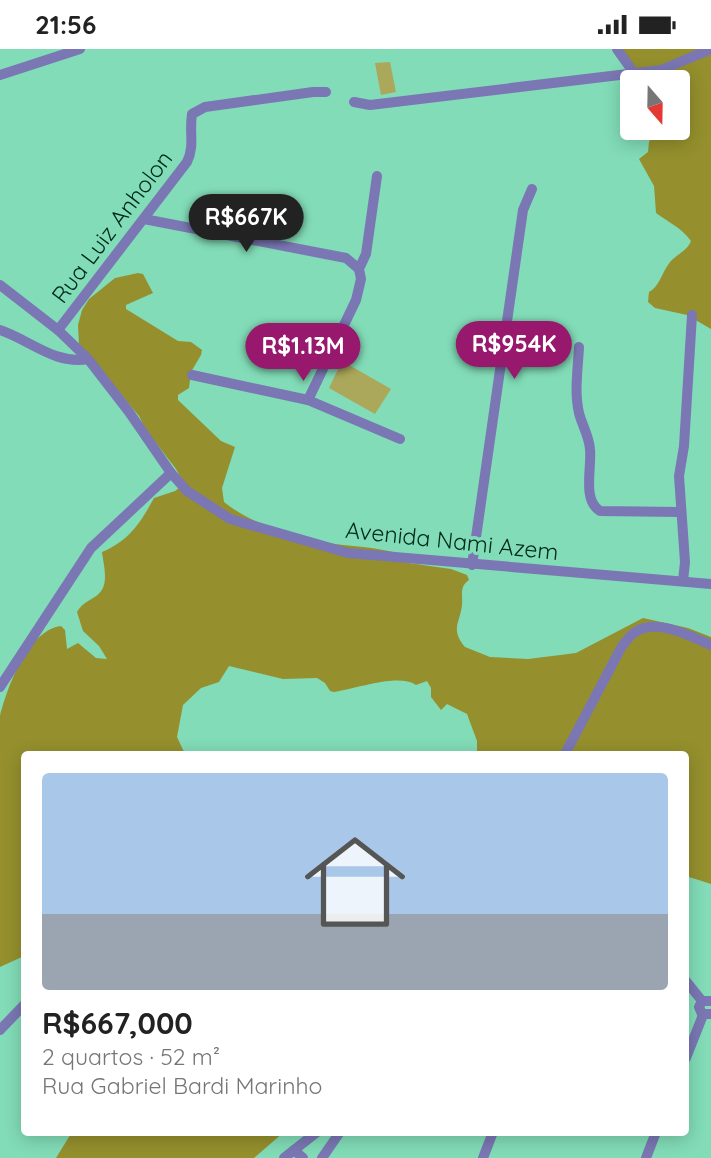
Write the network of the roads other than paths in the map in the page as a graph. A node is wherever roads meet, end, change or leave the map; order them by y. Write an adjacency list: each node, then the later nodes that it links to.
1 (80, 49): 6 (street)
2 (617, 49): 4 (street)
3 (711, 50): 5 (street)
4 (632, 70)
5 (661, 70)
6 (0, 75)
7 (620, 75): 9 (street)
8 (326, 92): 12 (street, Rua Luiz Anholon)
9 (354, 102)
10 (377, 176): 13 (street)
11 (532, 189): 25 (street)
12 (144, 219): 13 (street); 17 (street, Rua Luiz Anholon)
13 (359, 269): 21 (street)
14 (0, 285): 17 (street, Avenida Nami Azem)
15 (692, 315): 24 (street)
16 (0, 330): 19 (street)
17 (58, 330): 19 (street, Avenida Nami Azem)
18 (579, 347): 24 (street)
19 (88, 359): 23 (street, Avenida Nami Azem)
20 (191, 375): 21 (street)
21 (308, 400): 22 (street)
22 (400, 439)
23 (171, 473): 25 (street, Avenida Nami Azem); 29 (street)
24 (680, 512): 26 (street)
25 (472, 565): 26 (street, Avenida Nami Azem)
26 (683, 581): 27 (street, Avenida Nami Azem)
27 (711, 585)
28 (711, 645): 30 (street)
29 (0, 687)
30 (567, 751)
31 (689, 984): 32 (street)
32 (706, 1001): 34 (street)
33 (21, 1008): 35 (street)
34 (707, 1014): 36 (street)
35 (0, 1030)
36 (689, 1052)
37 (312, 1136): 41 (street)
38 (337, 1136): 44 (street)
39 (491, 1136): 45 (street)
40 (654, 1136): 46 (street)
41 (294, 1150): 42 (street); 43 (street)
42 (284, 1158)
43 (303, 1158)
44 (322, 1158)
45 (483, 1158)
46 (646, 1158)

